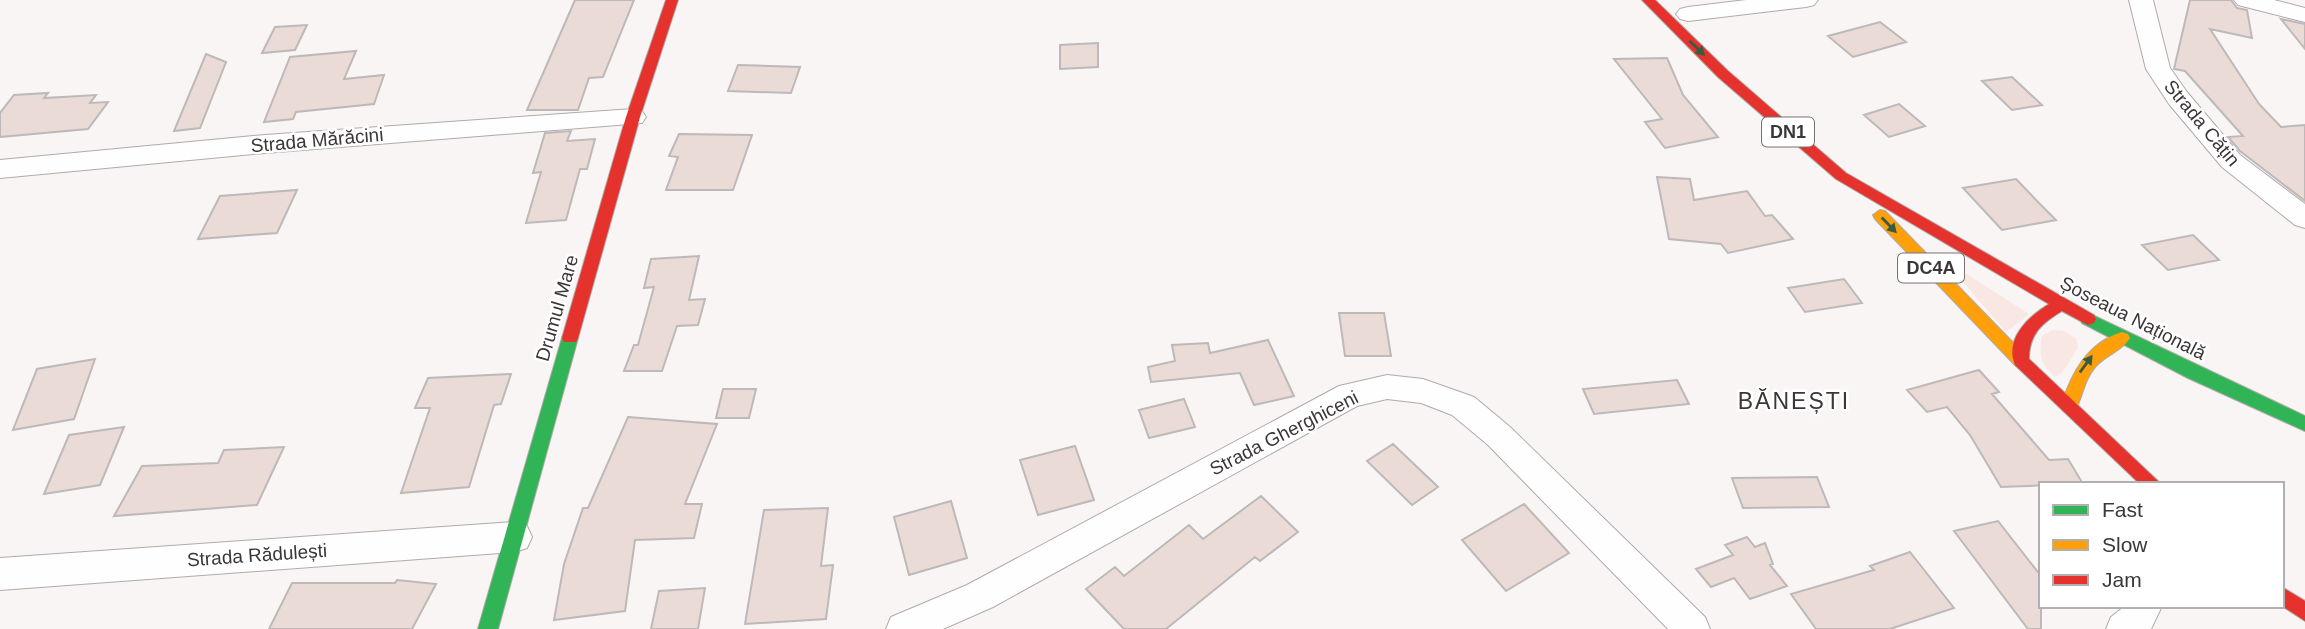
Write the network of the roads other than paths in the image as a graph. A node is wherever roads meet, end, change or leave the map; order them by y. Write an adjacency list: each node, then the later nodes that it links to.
1 (672, 0): 8 (main road, Drumul Mare)
2 (1648, 0): 11 (main road, Șoseaua Națională / DN1, one-way to 11)
3 (1806, 0): 6 (street)
4 (2141, 0): 12 (street, Strada Cățin)
5 (2246, 0): 7 (street)
6 (1688, 15)
7 (2305, 15)
8 (634, 117): 10 (street, Strada Mărăcini); 20 (main road, Drumul Mare)
9 (1858, 168): 13 (main road, Șoseaua Națională / DN1)
10 (0, 169)
11 (1841, 176): 13 (main road, Șoseaua Națională / DN1); 16 (main road, DC4A, one-way to 16)
12 (2305, 218)
13 (1947, 239): 14 (main road, Șoseaua Națională / DN1)
14 (2060, 305): 15 (main road, Șoseaua Națională / DN1); 16 (main road)
15 (2122, 338): 17 (main road, one-way to 15); 18 (main road, Șoseaua Națională / DN1)
16 (2021, 361): 17 (main road, DC4A)
17 (2069, 406): 19 (main road, DC4A)
18 (2305, 424)
19 (2150, 482)
20 (515, 537): 21 (street, Strada Rădulești); 25 (main road, Drumul Mare)
21 (0, 574)
22 (2284, 596): 24 (main road)
23 (2143, 608): 28 (street)
24 (2305, 612)
25 (488, 629)
26 (904, 629): 27 (street, Strada Gherghiceni)
27 (1692, 629)
28 (2124, 629)

